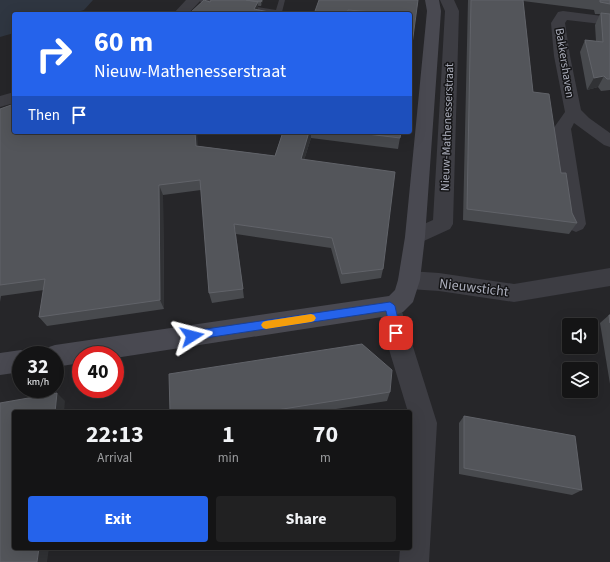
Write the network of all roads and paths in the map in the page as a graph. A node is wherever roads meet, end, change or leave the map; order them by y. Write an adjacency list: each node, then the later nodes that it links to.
1 (194, 0): 8 (street)
2 (201, 0): 6 (lane)
3 (282, 0): 7 (lane)
4 (432, 0): 15 (street, Nieuw-Mathenesserstraat)
5 (447, 0): 15 (street, Nieuw-Mathenesserstraat)
6 (232, 5)
7 (240, 6)
8 (182, 12)
9 (610, 22): 12 (street, Bakkershaven)
10 (12, 98): 11 (street)
11 (0, 102)
12 (573, 112): 13 (street, Bakkershaven); 14 (street, Bakkershaven)
13 (610, 141)
14 (576, 224)
15 (416, 237): 17 (street, Nieuw-Mathenesserstraat)
16 (610, 278): 17 (street, Nieuwsticht)
17 (409, 280): 18 (street, Nieuw-Mathenesserstraat)
18 (390, 306): 19 (street); 22 (street)
19 (64, 355)
20 (12, 362): 21 (street)
21 (0, 364)
22 (414, 562)

